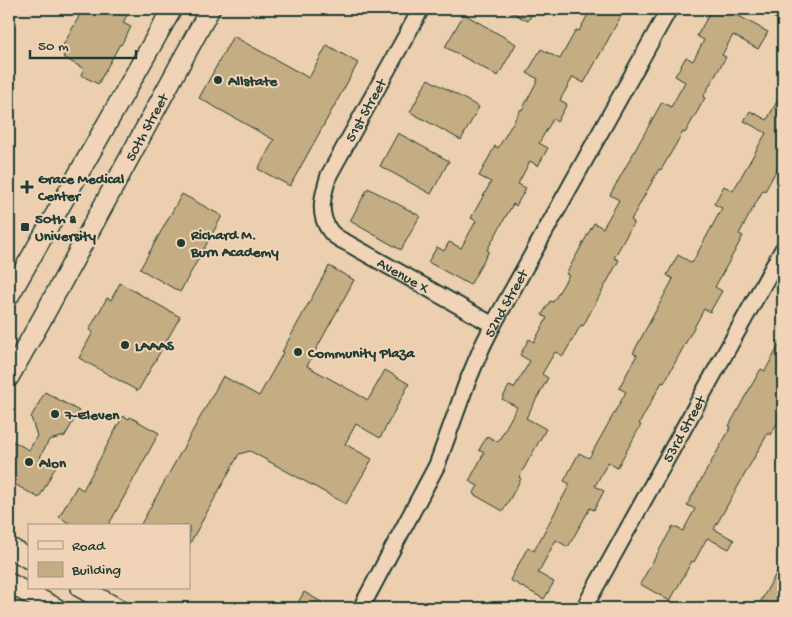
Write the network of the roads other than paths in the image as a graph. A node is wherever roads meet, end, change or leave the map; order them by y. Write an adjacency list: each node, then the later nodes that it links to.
1 (172, 9): 9 (main road)
2 (210, 9): 11 (main road, 50th Street)
3 (421, 9): 7 (street, 51st Street)
4 (669, 9): 10 (street, 52nd Street)
5 (777, 9): 6 (street)
6 (783, 12)
7 (322, 215): 10 (street, Avenue X)
8 (783, 249): 19 (street, 53rd Street)
9 (9, 296)
10 (493, 325): 18 (street, 52nd Street)
11 (9, 377)
12 (9, 547): 13 (main road)
13 (28, 557)
14 (9, 583): 16 (main road)
15 (85, 590): 17 (main road)
16 (56, 608)
17 (117, 608)
18 (361, 608)
19 (584, 608)

